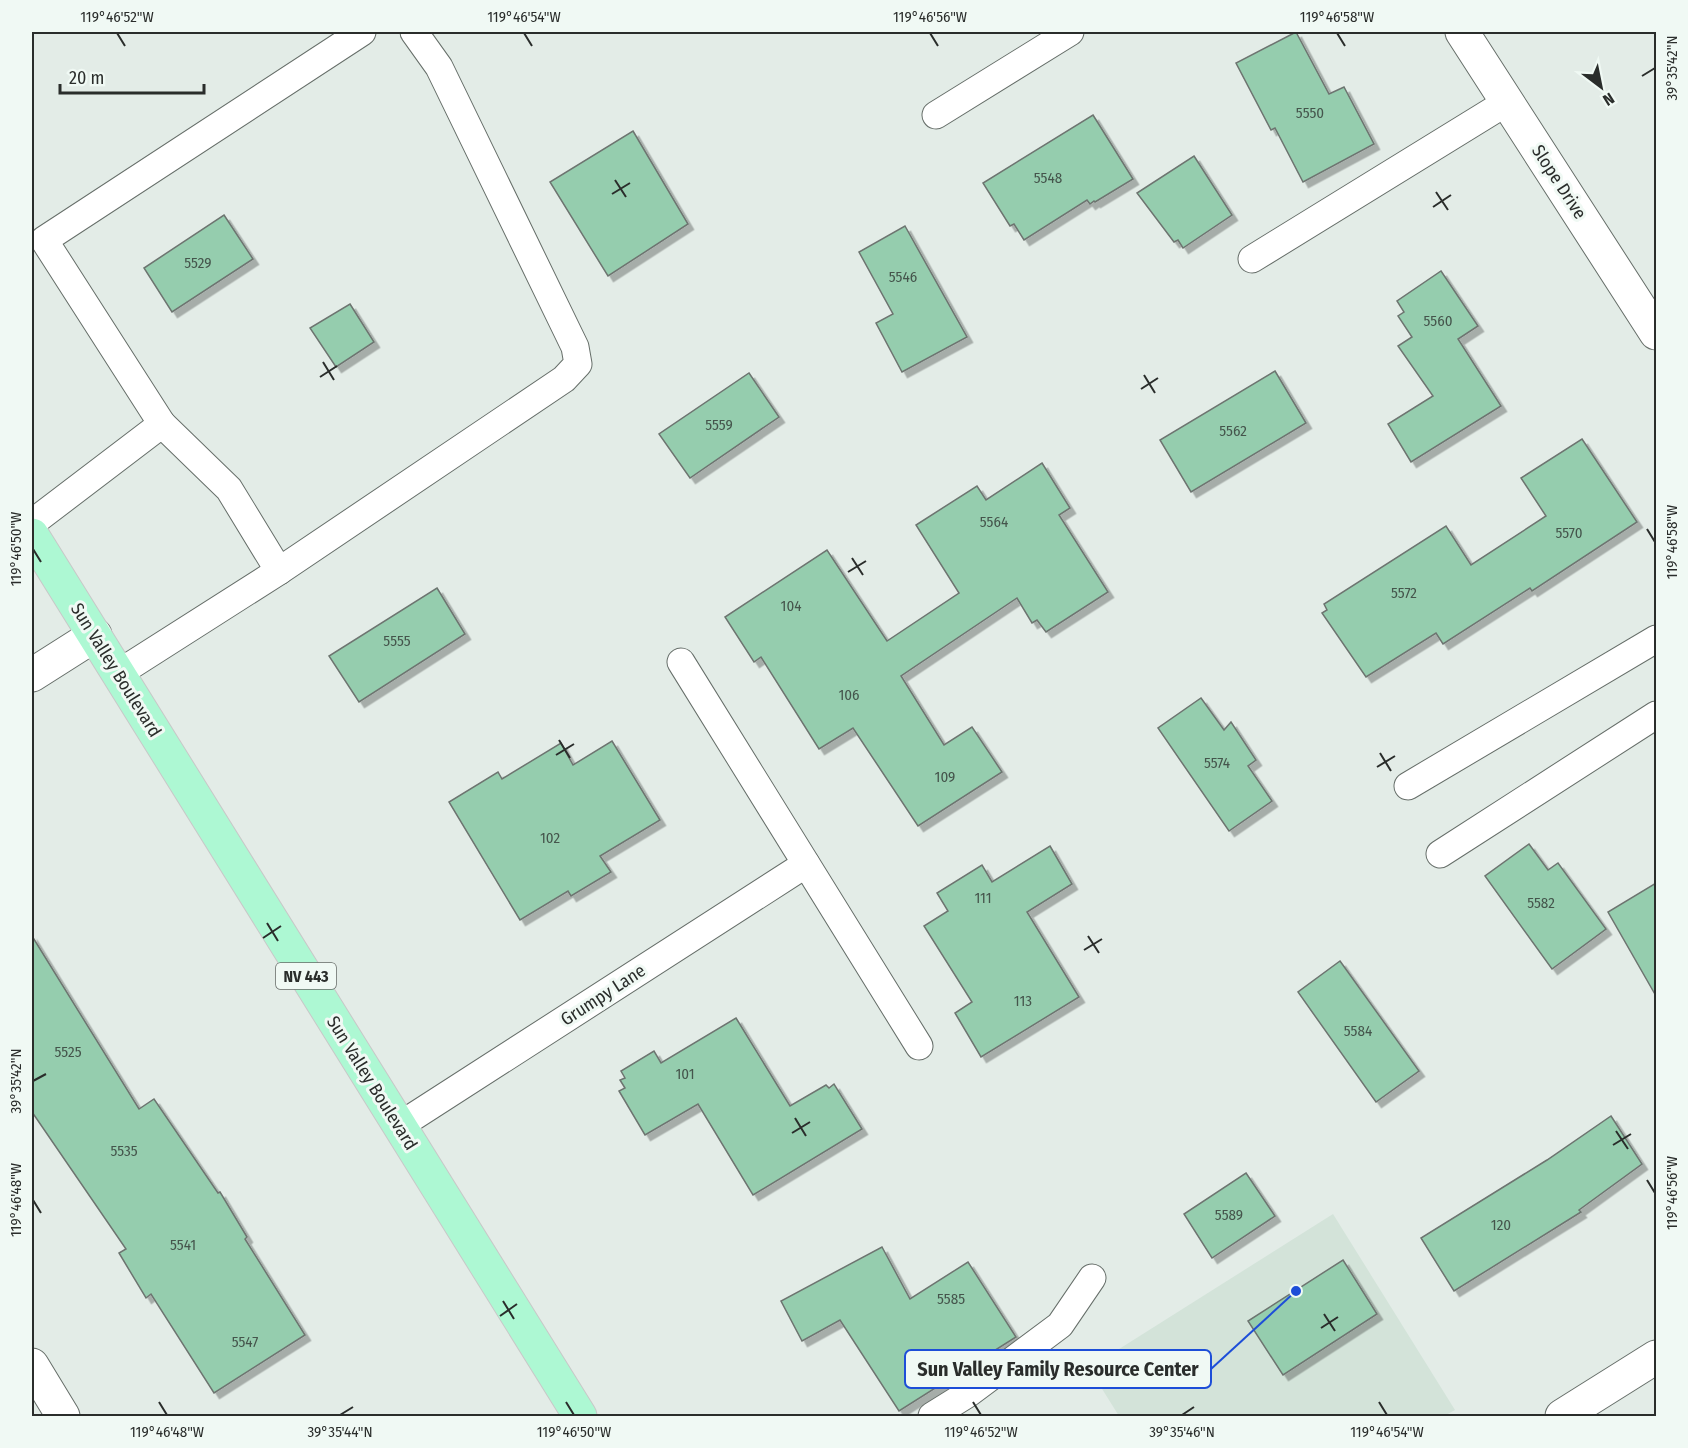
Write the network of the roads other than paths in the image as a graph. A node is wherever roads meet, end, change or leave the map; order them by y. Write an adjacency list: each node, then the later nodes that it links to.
1 (362, 32): 7 (lane)
2 (414, 32): 13 (lane)
3 (1070, 32): 6 (lane)
4 (1462, 32): 5 (street, Slope Drive)
5 (1507, 102): 8 (lane); 9 (street, Slope Drive)
6 (936, 115)
7 (38, 231): 10 (lane)
8 (1252, 259)
9 (1656, 333)
10 (162, 424): 11 (lane); 13 (lane)
11 (32, 523)
12 (32, 536): 14 (main road, Sun Valley Boulevard / NV 443)
13 (279, 571): 17 (lane)
14 (95, 635): 17 (main road, Sun Valley Boulevard / NV 443); 18 (street)
15 (1656, 639): 20 (lane)
16 (681, 662): 22 (lane)
17 (119, 673): 24 (main road, Sun Valley Boulevard / NV 443)
18 (32, 675)
19 (1656, 715): 21 (lane)
20 (1408, 786)
21 (1440, 854)
22 (806, 864): 23 (lane); 24 (lane, Grumpy Lane)
23 (919, 1046)
24 (399, 1126): 29 (main road, Sun Valley Boulevard / NV 443)
25 (1092, 1278): 30 (lane)
26 (1656, 1357): 31 (street)
27 (32, 1365): 28 (street)
28 (63, 1416)
29 (580, 1416)
30 (932, 1416)
31 (1562, 1416)

